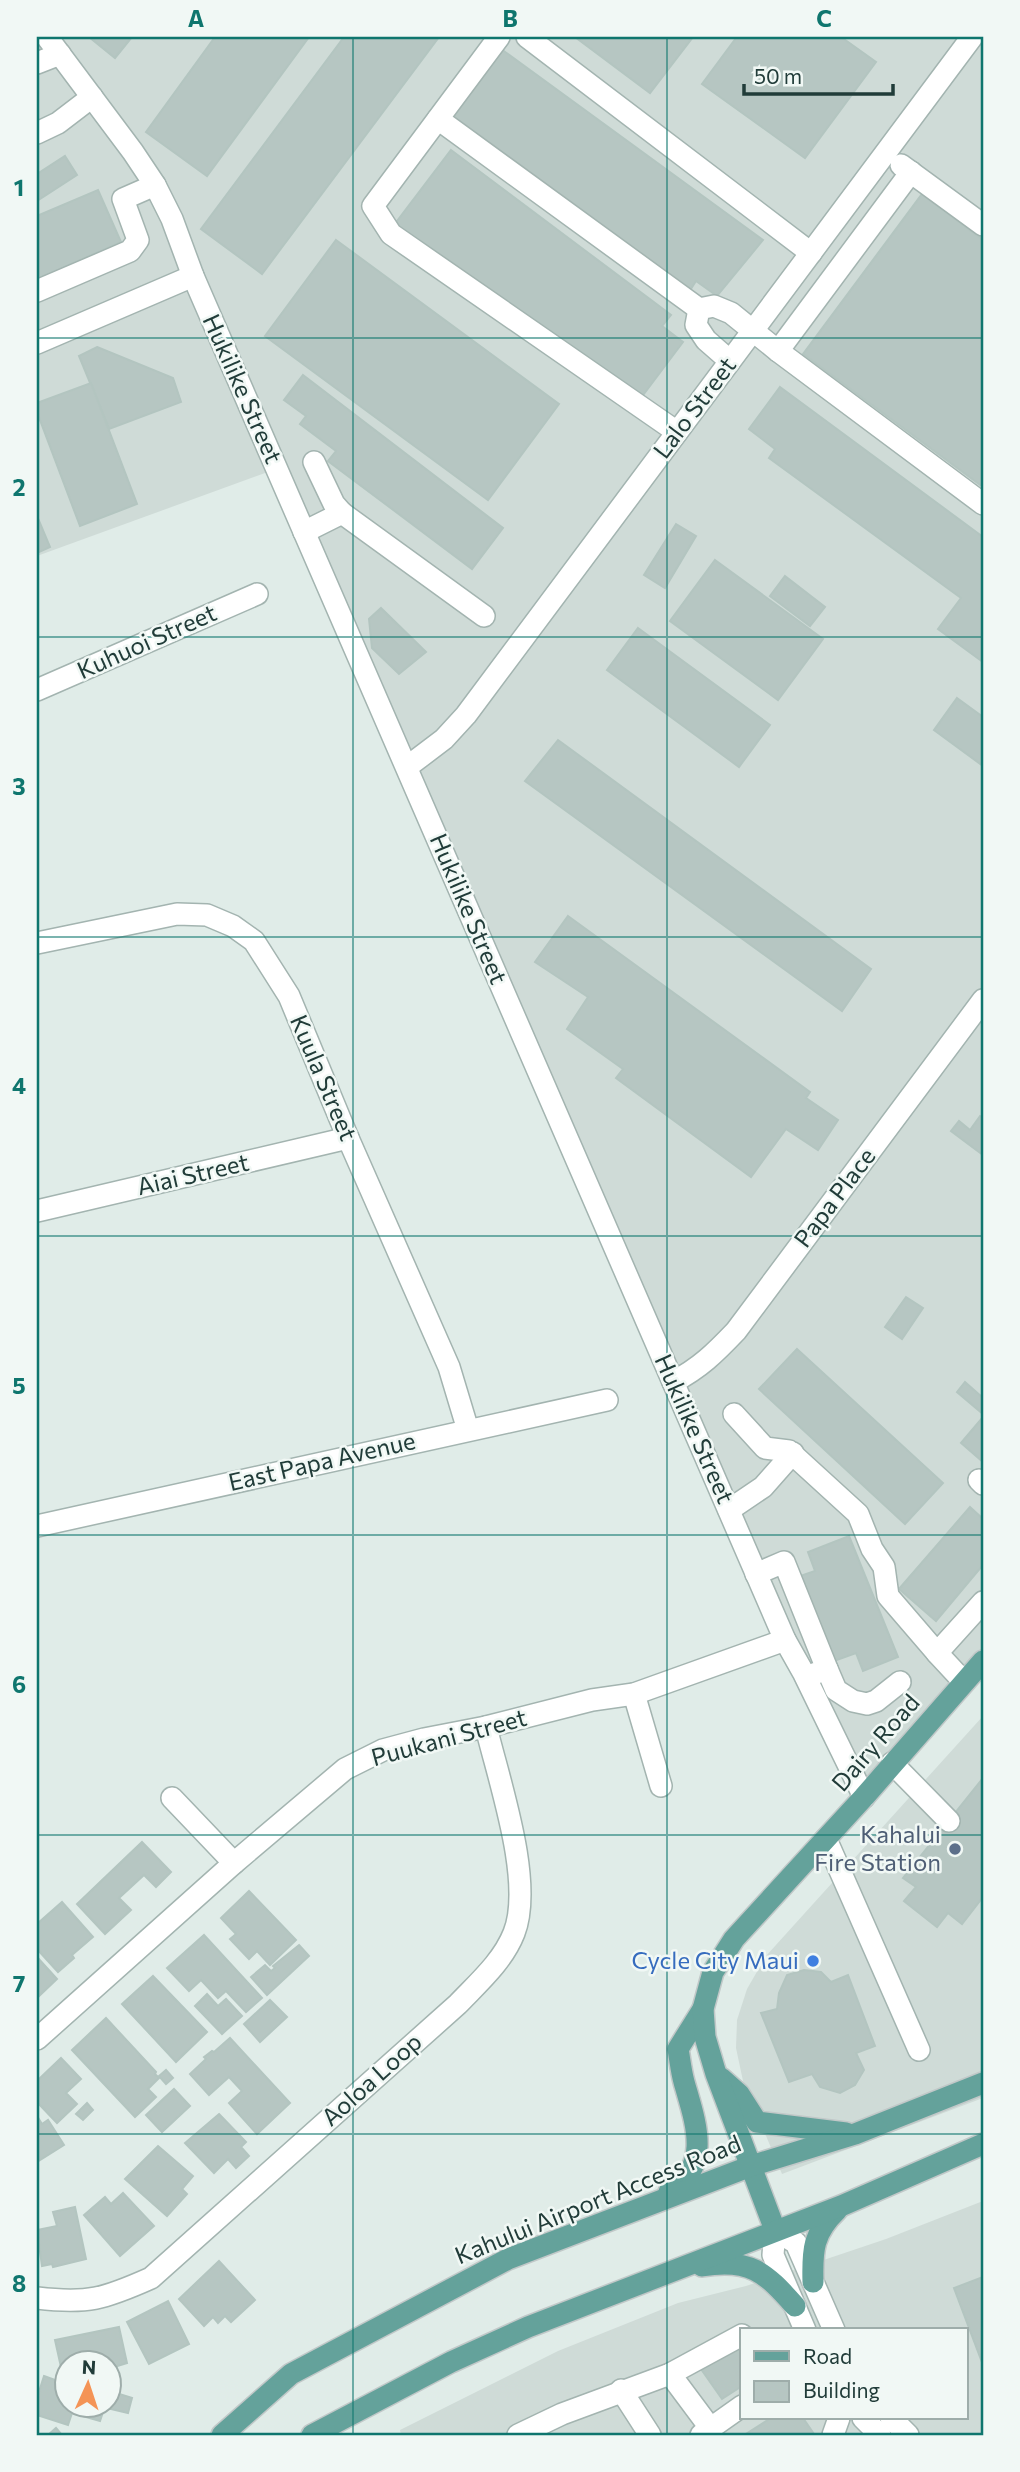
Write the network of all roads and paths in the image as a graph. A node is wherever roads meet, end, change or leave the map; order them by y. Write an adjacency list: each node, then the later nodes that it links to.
1 (499, 37): 7 (street)
2 (527, 37): 13 (street)
3 (972, 37): 9 (street, Lalo Street)
4 (53, 45): 5 (street); 6 (street, Hukilike Street)
5 (37, 63)
6 (92, 97): 8 (street); 11 (street, Hukilike Street)
7 (438, 119): 16 (street); 21 (street)
8 (37, 133)
9 (885, 153): 10 (street); 13 (street, Lalo Street)
10 (911, 172): 12 (street); 19 (street)
11 (155, 185): 14 (street, Hukilike Street); 15 (street)
12 (983, 225)
13 (811, 253): 17 (street, Lalo Street)
14 (193, 276): 18 (street); 25 (street, Hukilike Street)
15 (37, 291)
16 (699, 309): 17 (street); 20 (street)
17 (752, 331): 19 (street); 20 (street, Lalo Street)
18 (37, 343)
19 (778, 351): 23 (street)
20 (730, 361): 21 (street, Lalo Street)
21 (677, 432): 29 (street, Lalo Street)
22 (314, 462): 24 (street)
23 (983, 504)
24 (342, 513): 25 (street); 27 (street)
25 (304, 532): 29 (street, Hukilike Street)
26 (257, 594): 28 (street, Kuhuoi Street)
27 (484, 616)
28 (37, 690)
29 (407, 767): 34 (street, Hukilike Street)
30 (37, 943): 32 (street, Kuula Street)
31 (983, 1000): 34 (street, Papa Place)
32 (348, 1138): 33 (street, Aiai Street); 37 (street, Kuula Street)
33 (37, 1211)
34 (673, 1382): 39 (street, Hukilike Street)
35 (607, 1400): 37 (street, East Papa Avenue)
36 (734, 1414): 38 (street)
37 (468, 1430): 40 (street, East Papa Avenue)
38 (793, 1453): 39 (street); 44 (street)
39 (729, 1510): 41 (street, Hukilike Street)
40 (37, 1526)
41 (757, 1574): 43 (street, Hukilike Street); 46 (street)
42 (983, 1602): 44 (street)
43 (785, 1640): 47 (street, Hukilike Street); 50 (street, Puukani Street)
44 (937, 1653): 49 (street)
45 (983, 1661): 49 (main road, Dairy Road)
46 (827, 1669): 47 (street); 48 (street)
47 (806, 1677): 54 (street, Hukilike Street)
48 (900, 1682)
49 (964, 1682): 52 (main road, Dairy Road)
50 (634, 1694): 51 (street, Puukani Street); 53 (street)
51 (486, 1727): 58 (street, Puukani Street); 72 (street, Aoloa Loop)
52 (892, 1763): 54 (main road, Dairy Road); 56 (street)
53 (662, 1786)
54 (864, 1797): 57 (main road, Dairy Road)
55 (172, 1798): 58 (street)
56 (949, 1821)
57 (826, 1839): 59 (main road, Dairy Road); 61 (street)
58 (234, 1863): 60 (street, Puukani Street)
59 (703, 2009): 62 (main road, Dairy Road); 68 (main road)
60 (37, 2039)
61 (919, 2050)
62 (716, 2074): 64 (main road); 66 (main road, Dairy Road)
63 (983, 2083): 64 (main road, Kahului Airport Access Road)
64 (855, 2134): 66 (main road, Kahului Airport Access Road)
65 (983, 2144): 67 (main road)
66 (751, 2166): 68 (main road, Kahului Airport Access Road); 69 (main road, Dairy Road)
67 (841, 2206): 69 (main road); 71 (main road)
68 (632, 2210): 83 (main road, Kahului Airport Access Road)
69 (775, 2230): 70 (main road); 71 (street); 73 (street)
70 (665, 2273): 73 (main road); 84 (main road)
71 (813, 2282): 75 (street)
72 (37, 2298)
73 (795, 2306): 74 (street)
74 (804, 2328)
75 (833, 2328)
76 (740, 2336): 77 (street)
77 (670, 2374): 78 (street); 82 (street)
78 (621, 2390): 85 (street); 86 (street)
79 (740, 2407): 82 (street)
80 (865, 2420): 87 (street)
81 (893, 2420): 88 (street)
82 (706, 2432)
83 (222, 2435)
84 (312, 2435)
85 (518, 2435)
86 (649, 2435)
87 (880, 2435)
88 (908, 2435)

